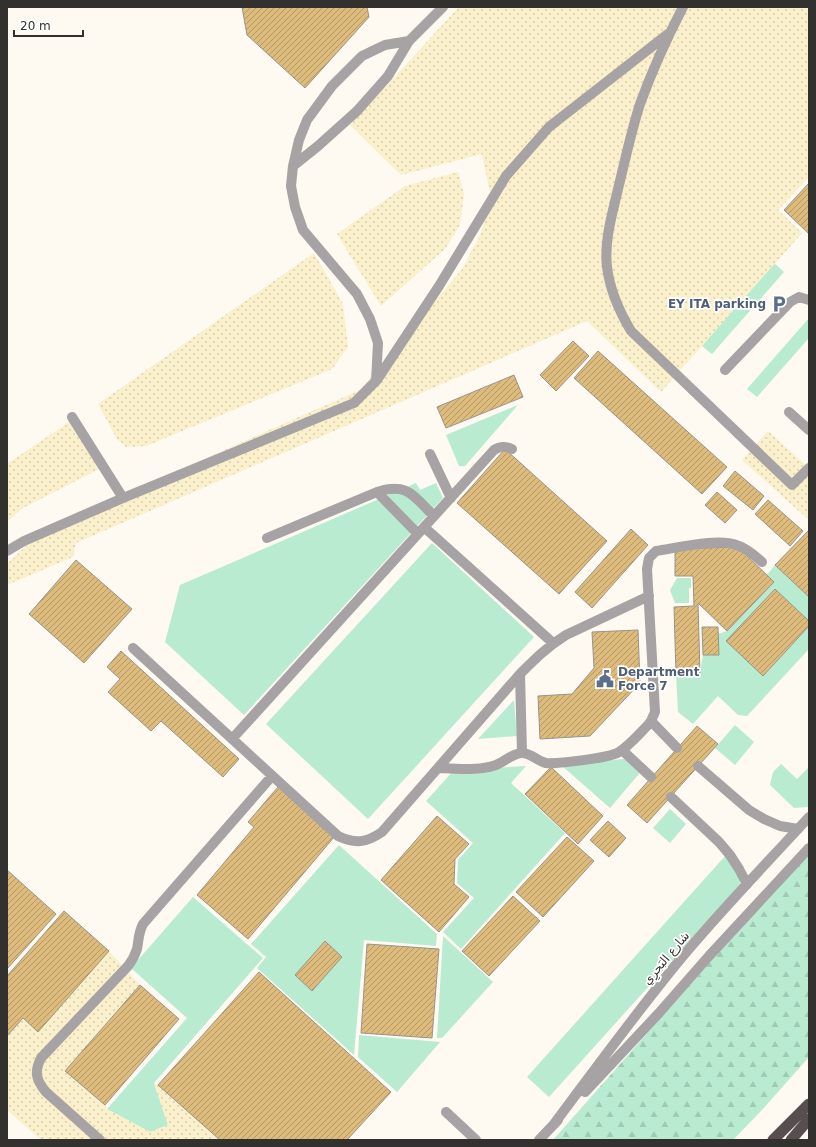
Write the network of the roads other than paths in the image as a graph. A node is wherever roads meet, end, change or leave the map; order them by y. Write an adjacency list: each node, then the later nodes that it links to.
1 (443, 7): 4 (street)
2 (683, 7): 3 (street)
3 (670, 33): 8 (street); 14 (street)
4 (409, 41): 5 (street); 5 (street)
5 (293, 166): 8 (street)
6 (809, 300): 7 (street)
7 (725, 370)
8 (376, 381): 16 (street)
9 (789, 412): 11 (street)
10 (72, 417): 16 (street)
11 (809, 430)
12 (512, 449): 17 (street)
13 (430, 454): 17 (street)
14 (809, 468)
15 (377, 492): 18 (street); 19 (street); 20 (street)
16 (123, 498): 21 (street)
17 (451, 498): 18 (street)
18 (434, 516): 19 (street)
19 (421, 531): 24 (street); 28 (street)
20 (267, 538)
21 (7, 551)
22 (762, 562): 23 (street)
23 (649, 596): 24 (street); 27 (street)
24 (553, 643): 26 (street)
25 (133, 648): 28 (street)
26 (520, 674): 31 (street); 33 (street)
27 (651, 721): 29 (street); 30 (street)
28 (232, 739): 34 (street)
29 (677, 748)
30 (622, 750): 31 (street); 35 (street)
31 (522, 753): 33 (street)
32 (698, 766): 38 (street)
33 (438, 768): 34 (street)
34 (272, 776): 45 (street)
35 (651, 778)
36 (671, 796): 40 (street)
37 (809, 817): 38 (street, شارع البَحرِي)
38 (798, 829): 40 (street, شارع البَحرِي)
39 (809, 848): 44 (street, شارع البَحرِي)
40 (747, 884): 44 (street, شارع البَحرِي)
41 (809, 1104): 48 (highway)
42 (446, 1112): 46 (street)
43 (809, 1119): 49 (highway)
44 (554, 1124): 47 (street, شارع البَحرِي)
45 (100, 1140)
46 (476, 1140)
47 (539, 1140)
48 (773, 1140)
49 (791, 1140)

